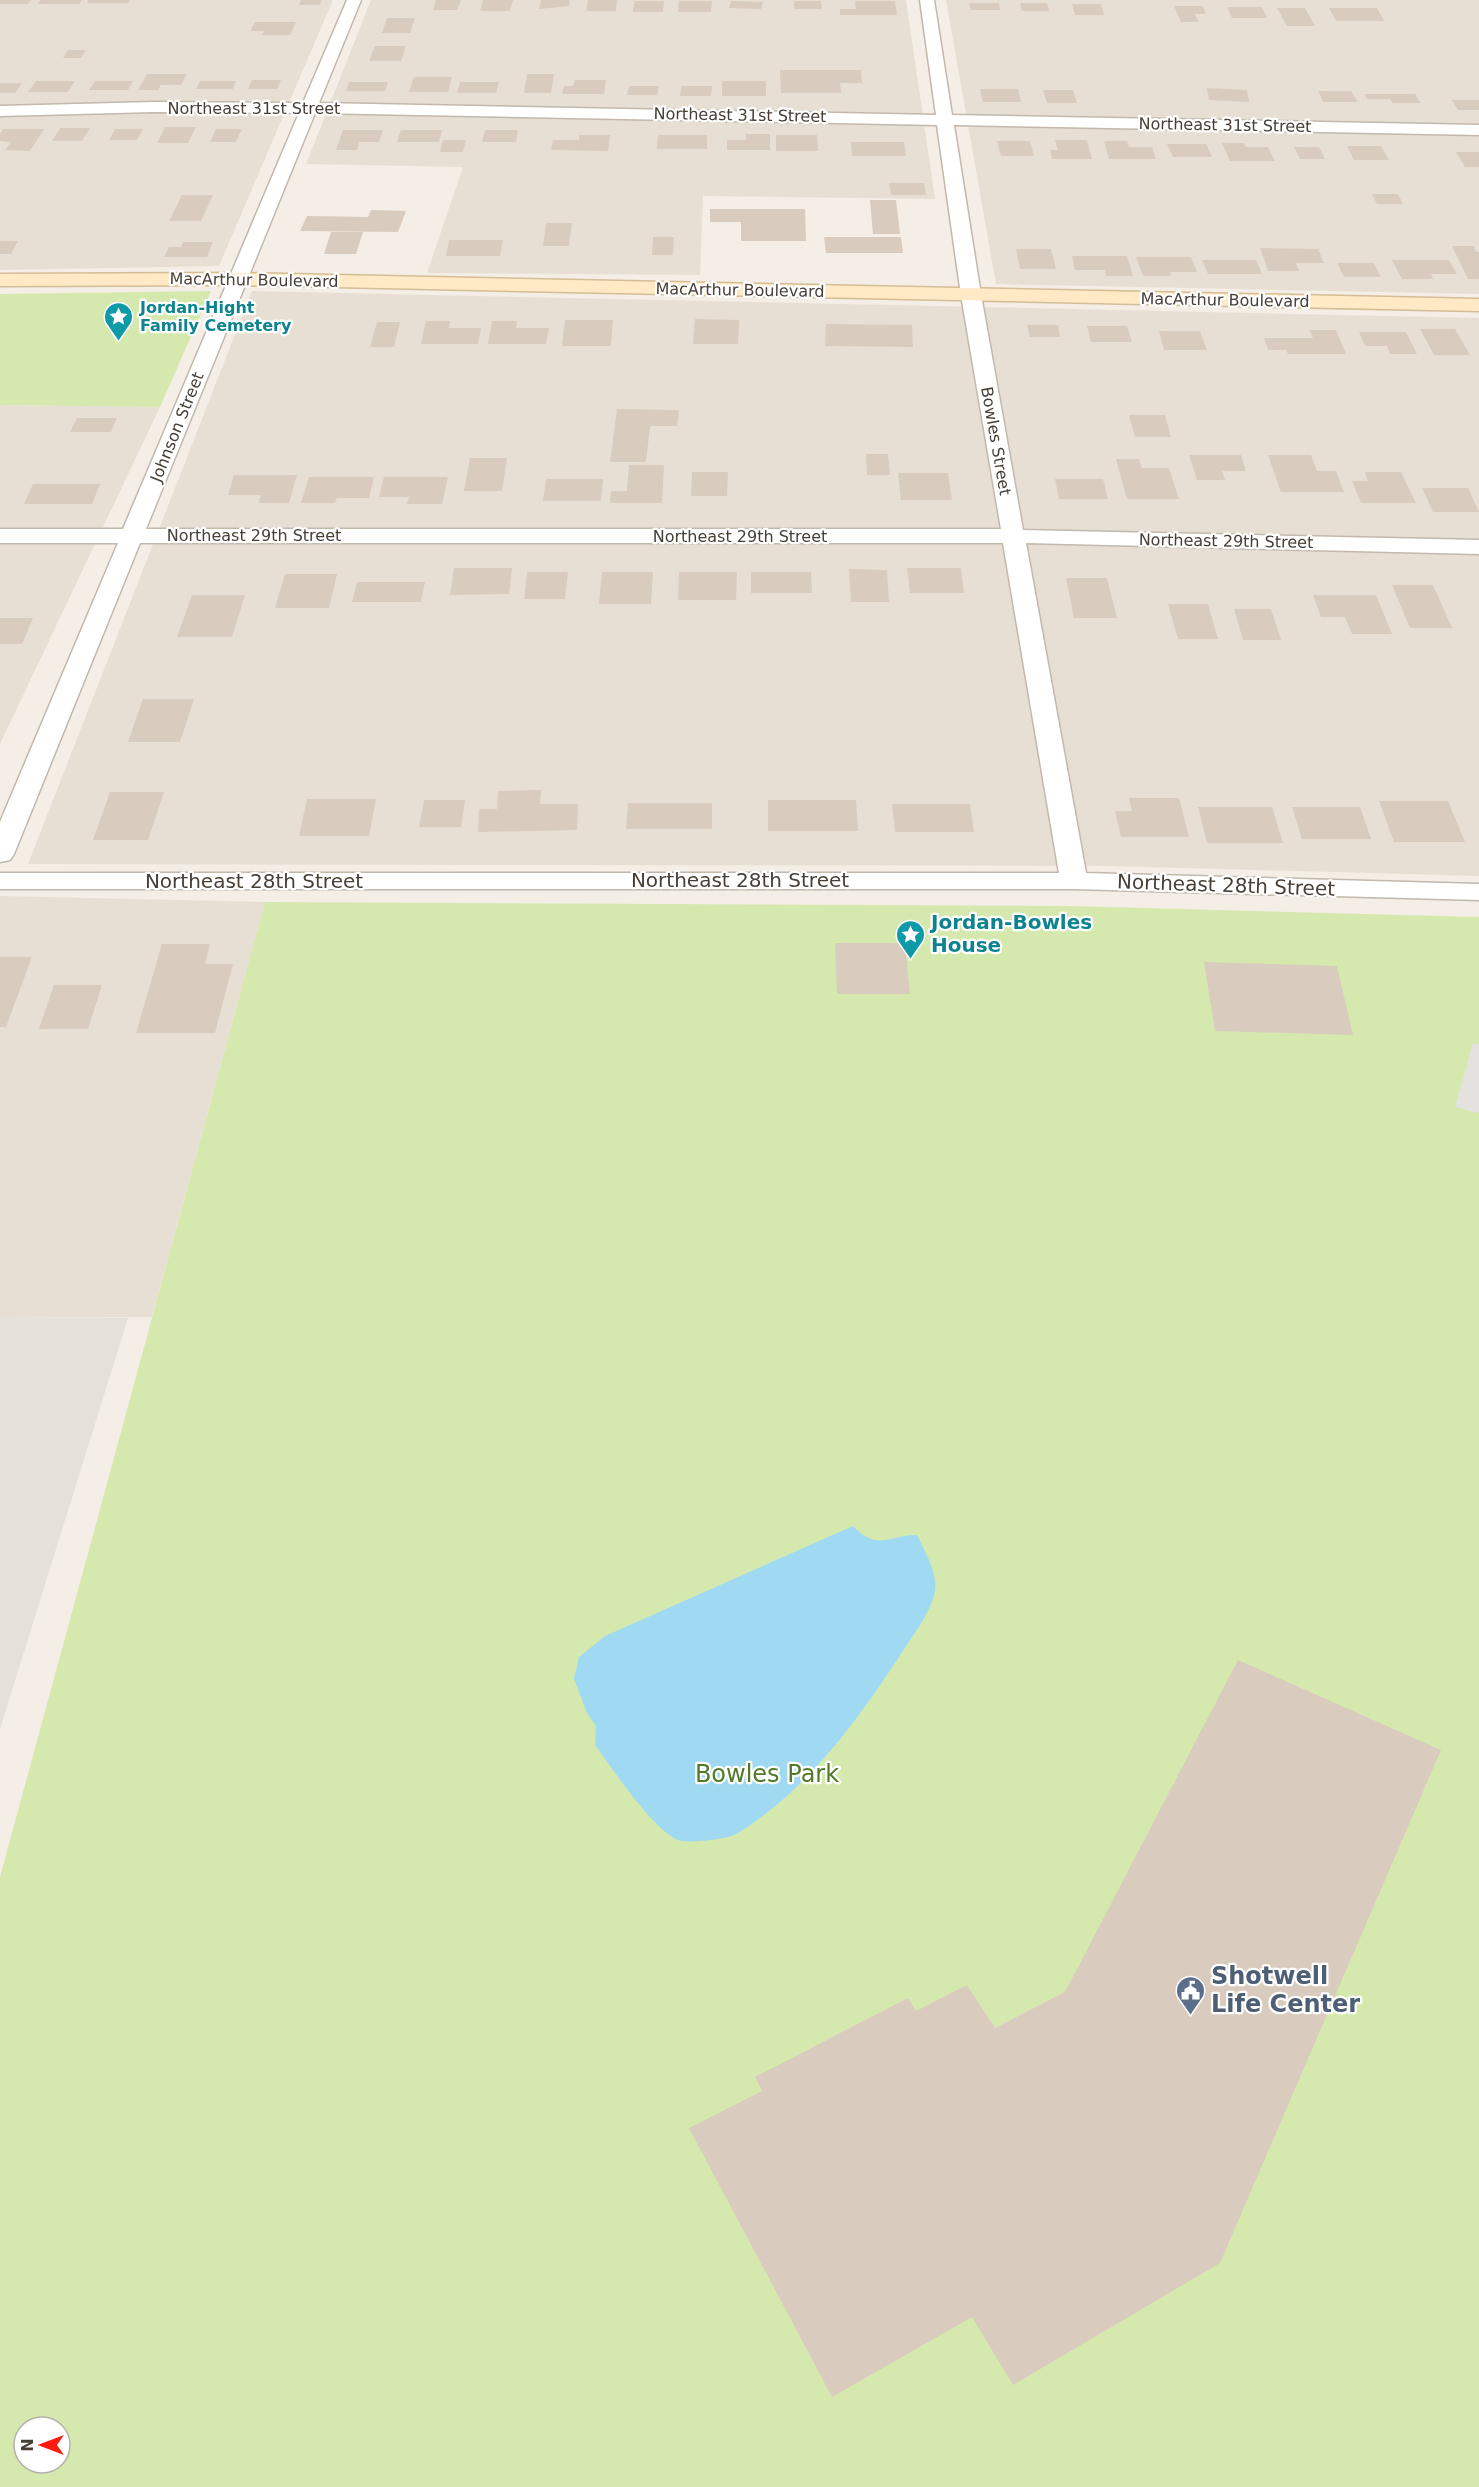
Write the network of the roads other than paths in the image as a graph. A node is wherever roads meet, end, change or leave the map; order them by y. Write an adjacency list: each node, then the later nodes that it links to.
1 (354, 0): 3 (street, Johnson Street)
2 (927, 0): 5 (street, Bowles Street)
3 (309, 108): 4 (street, Northeast 31st Street); 5 (street, Northeast 31st Street); 7 (street, Johnson Street)
4 (0, 111)
5 (945, 120): 6 (street, Northeast 31st Street); 9 (street, Bowles Street)
6 (1479, 130)
7 (237, 279): 8 (main road, MacArthur Boulevard); 9 (main road, MacArthur Boulevard); 12 (street, Johnson Street)
8 (0, 280)
9 (971, 295): 10 (main road, MacArthur Boulevard); 13 (street, Bowles Street)
10 (1479, 305)
11 (0, 536): 12 (street, Northeast 29th Street)
12 (133, 536): 13 (street, Northeast 29th Street); 15 (street, Johnson Street)
13 (1012, 536): 14 (street, Northeast 29th Street); 17 (street, Bowles Street)
14 (1479, 547)
15 (0, 854)
16 (0, 881): 17 (street, Northeast 28th Street)
17 (1074, 881): 18 (street, Northeast 28th Street)
18 (1479, 892)

